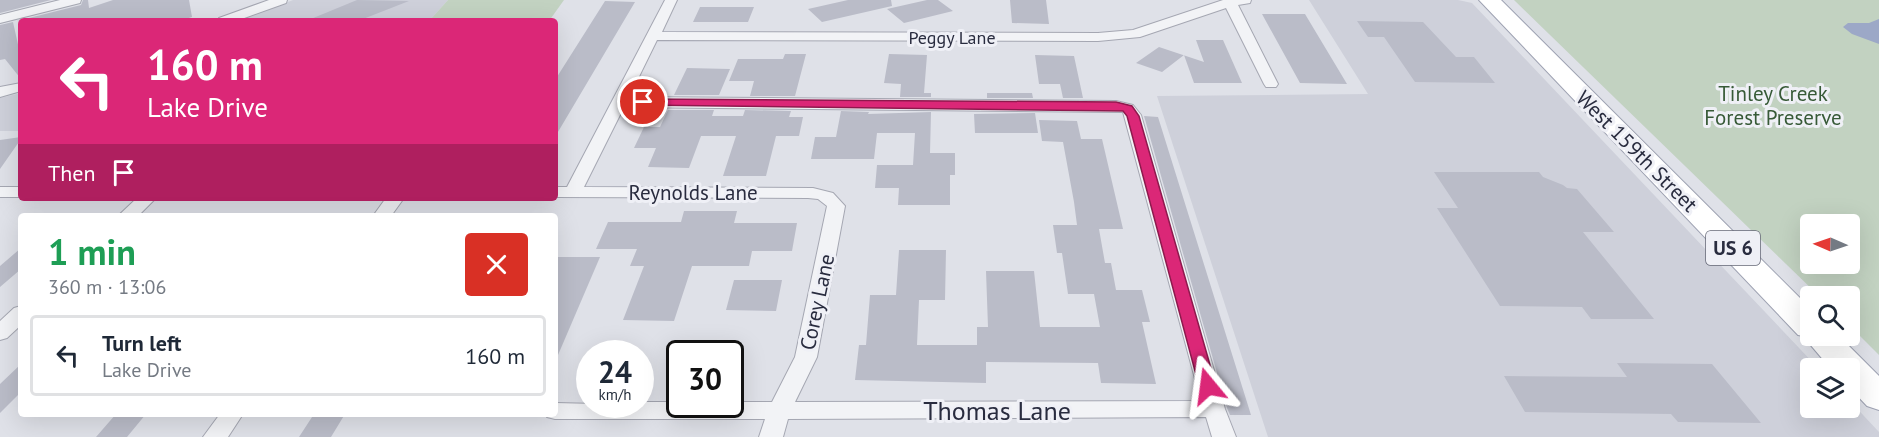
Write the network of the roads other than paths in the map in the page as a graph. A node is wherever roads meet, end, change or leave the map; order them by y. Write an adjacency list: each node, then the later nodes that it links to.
1 (75, 0): 8 (street)
2 (282, 0): 7 (street)
3 (671, 0): 9 (street)
4 (1245, 0): 6 (street, Peggy Lane)
5 (1489, 0): 23 (main road, West 159th Street / US 6)
6 (1230, 2): 9 (street, Peggy Lane); 10 (street)
7 (232, 18)
8 (0, 19)
9 (653, 36): 13 (street)
10 (1271, 84)
11 (18, 88): 12 (street)
12 (0, 92)
13 (620, 102): 16 (street); 27 (street)
14 (0, 192): 15 (street)
15 (18, 192)
16 (564, 192): 17 (street, Reynolds Lane)
17 (830, 198): 29 (street, Corey Lane)
18 (144, 201): 20 (street)
19 (393, 201): 21 (street)
20 (130, 213)
21 (383, 213)
22 (18, 316): 24 (street)
23 (1800, 317)
24 (0, 333)
25 (1829, 346): 26 (main road)
26 (1879, 397)
27 (1214, 408): 29 (street, Thomas Lane); 33 (street)
28 (558, 411): 29 (street, Thomas Lane)
29 (779, 411): 32 (street, Corey Lane)
30 (230, 417): 31 (street)
31 (215, 437)
32 (771, 437)
33 (1224, 437)

